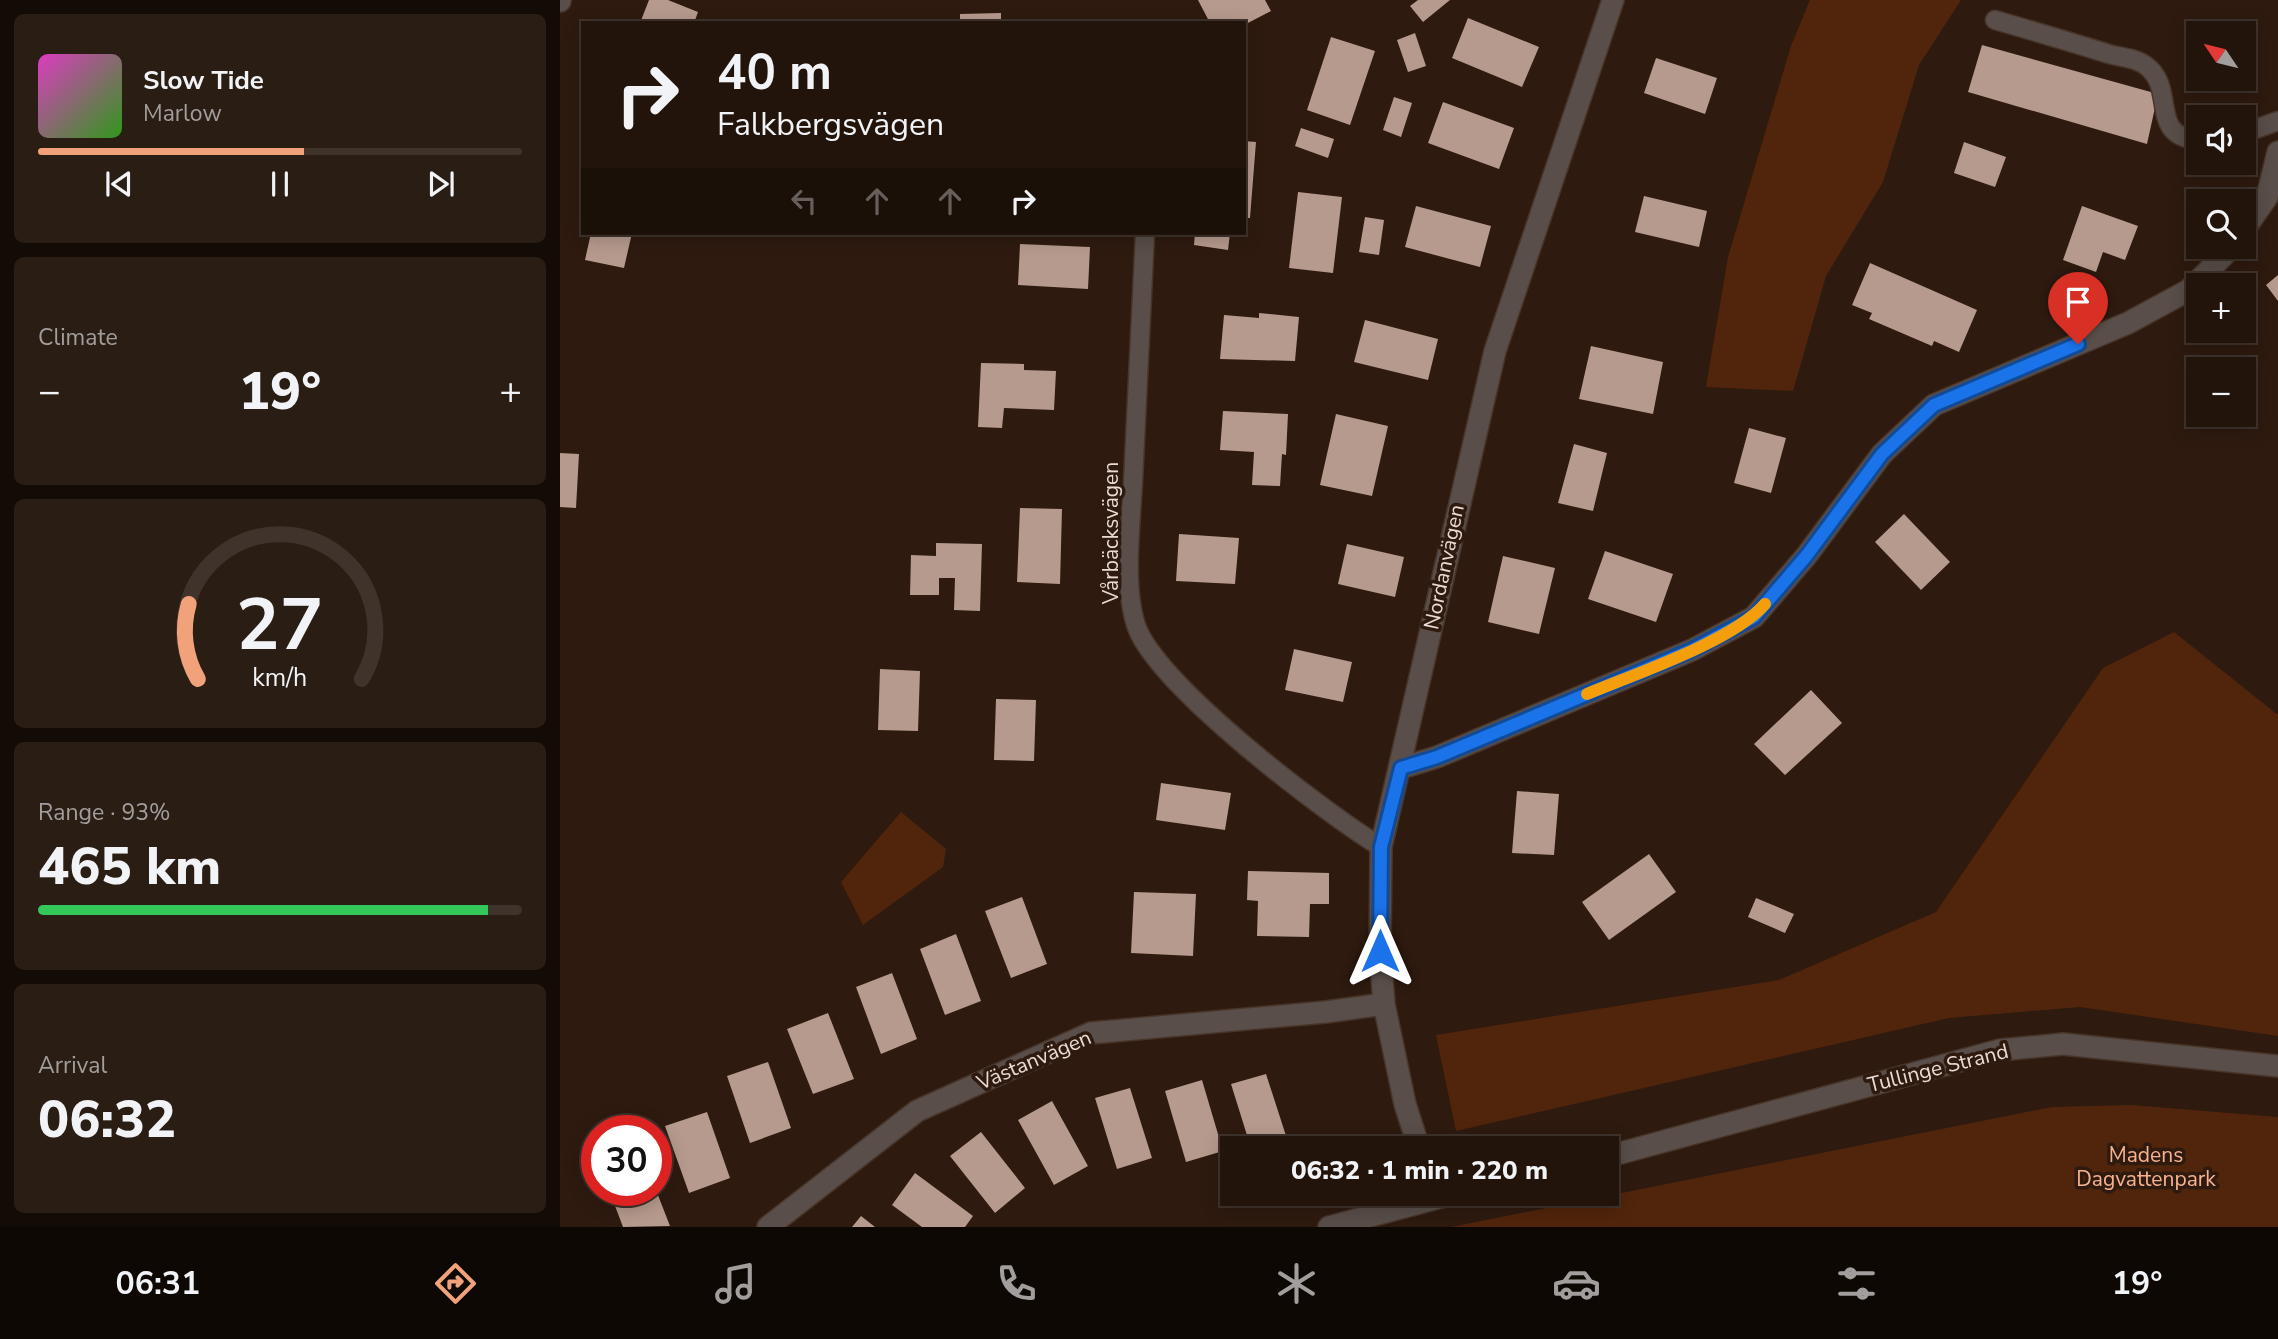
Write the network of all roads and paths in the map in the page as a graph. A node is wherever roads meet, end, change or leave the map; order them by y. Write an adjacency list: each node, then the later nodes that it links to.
1 (1614, 0): 10 (street, Nordanvägen)
2 (1995, 20): 5 (lane)
3 (2278, 121): 4 (lane)
4 (2256, 129)
5 (2186, 138)
6 (2278, 152): 7 (street)
7 (2256, 213)
8 (1145, 235): 11 (lane, Vårbäcksvägen)
9 (2220, 259): 10 (street)
10 (1401, 768): 11 (street, Nordanvägen)
11 (1381, 847): 12 (street, Nordanvägen)
12 (1384, 1004): 14 (street, Nordanvägen); 17 (street, Västanvägen)
13 (2278, 1066): 15 (street, Tullinge Strand)
14 (1415, 1136)
15 (1619, 1153)
16 (1402, 1206): 18 (street)
17 (768, 1227)
18 (1329, 1227)

